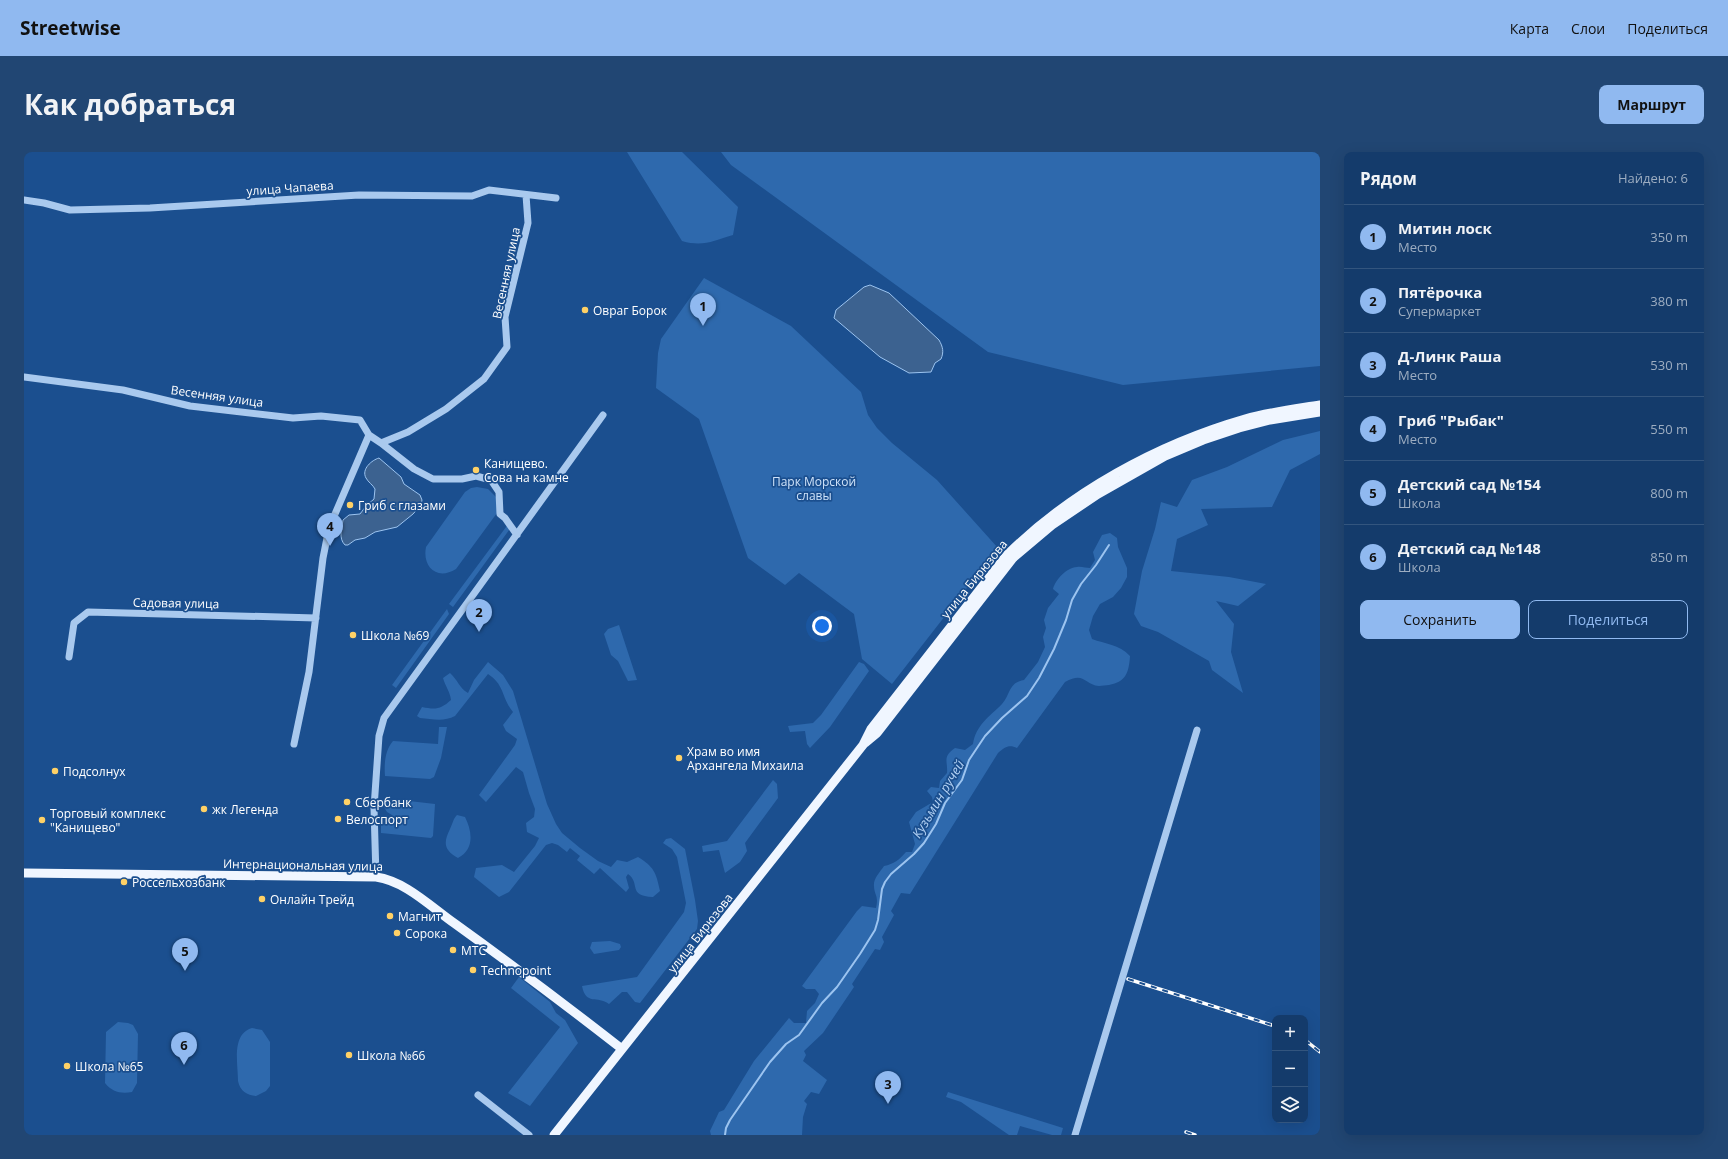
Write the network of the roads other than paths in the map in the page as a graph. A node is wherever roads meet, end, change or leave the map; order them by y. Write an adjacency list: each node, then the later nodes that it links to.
1 (526, 195): 2 (street, улица Чапаева); 3 (street, улица Чапаева); 9 (street, Весенняя улица)
2 (556, 198)
3 (24, 200)
4 (24, 377): 8 (street, Весенняя улица)
5 (1320, 406): 15 (main road, улица Бирюзова)
6 (1320, 412): 15 (main road, улица Бирюзова)
7 (603, 415): 10 (street)
8 (369, 435): 9 (street); 11 (street)
9 (381, 443): 10 (street)
10 (517, 535): 17 (street)
11 (316, 618): 12 (street, Садовая улица); 14 (street)
12 (69, 657)
13 (1197, 730): 22 (street)
14 (294, 744)
15 (863, 745): 18 (main road, улица Бирюзова)
16 (24, 873): 17 (main road, Интернациональная улица)
17 (376, 876): 18 (main road, Интернациональная улица)
18 (622, 1049): 21 (main road, улица Бирюзова)
19 (478, 1096): 20 (street)
20 (529, 1135)
21 (554, 1135)
22 (1075, 1135)

